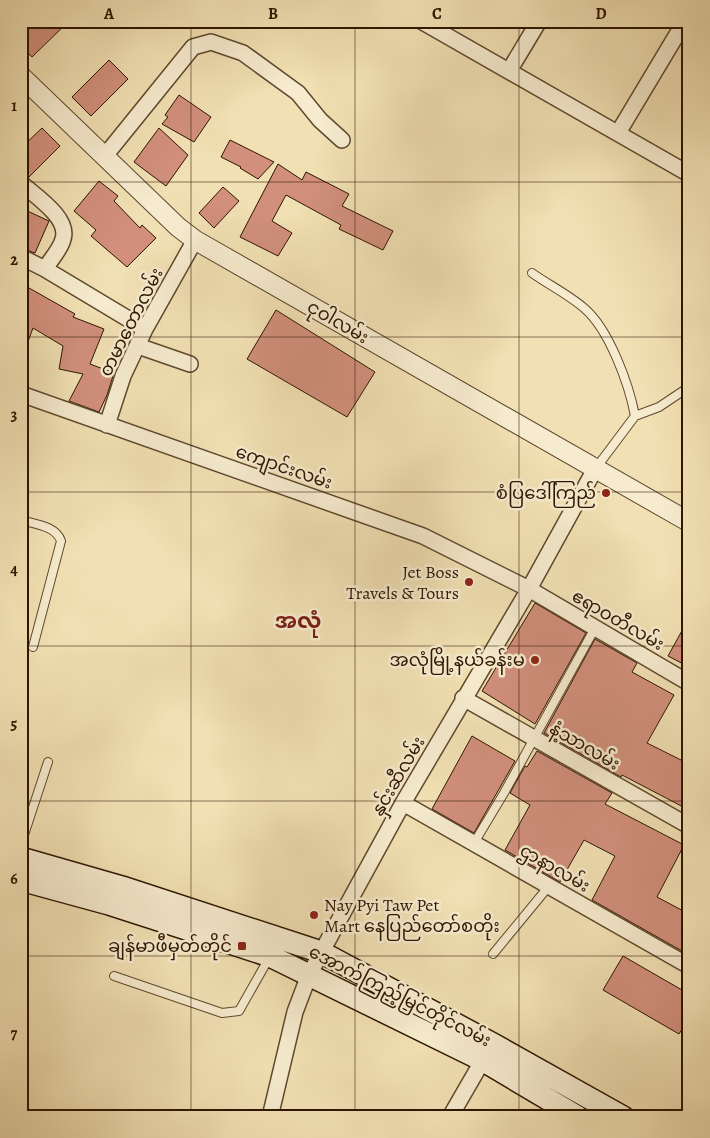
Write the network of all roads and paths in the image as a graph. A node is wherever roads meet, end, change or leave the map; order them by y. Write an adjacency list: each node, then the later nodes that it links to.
1 (421, 21): 4 (street)
2 (539, 21): 4 (street)
3 (685, 21): 6 (street)
4 (509, 71): 6 (street)
5 (21, 76): 8 (street, ငုဝါလမ်း)
6 (618, 133): 9 (street)
7 (342, 140): 8 (street)
8 (104, 157): 11 (street, ငုဝါလမ်း)
9 (689, 174)
10 (21, 183): 13 (street)
11 (195, 240): 15 (street, တမာတောလမ်း); 22 (street, ငုဝါလမ်း)
12 (21, 257): 13 (street)
13 (45, 269): 15 (street)
14 (532, 273): 20 (lane)
15 (145, 329): 16 (street, တမာတောလမ်း)
16 (138, 346): 17 (street); 21 (street, တမာတောလမ်း)
17 (190, 364)
18 (689, 387): 20 (lane)
19 (21, 394): 21 (street, ကျောင်းလမ်း)
20 (635, 416): 22 (lane)
21 (107, 425): 25 (street, ကျောင်းလမ်း)
22 (595, 468): 24 (street, ငုဝါလမ်း); 25 (street, နှင်းဆီလမ်း)
23 (21, 520): 27 (lane)
24 (689, 522)
25 (529, 589): 26 (street, ဧရာဝတီလမ်း); 29 (street, နှင်းဆီလမ်း)
26 (595, 628): 28 (street, ဧရာဝတီလမ်း); 30 (lane)
27 (33, 647)
28 (689, 683)
29 (463, 698): 30 (street, နံ့သာလမ်း); 32 (street, နှင်းဆီလမ်း)
30 (534, 738): 33 (street, နံ့သာလမ်း); 34 (lane)
31 (48, 762): 35 (lane)
32 (403, 803): 34 (street, ဌာနာလမ်း); 40 (street, နှင်းဆီလမ်း)
33 (689, 826)
34 (474, 843): 38 (street, ဌာနာလမ်း)
35 (21, 844)
36 (21, 858): 39 (main road, အောက်ကြည့်မြင်တိုင်လမ်း)
37 (21, 880): 39 (main road, အောက်ကြည့်မြင်တိုင်လမ်း)
38 (549, 886): 41 (lane); 43 (street, ဌာနာလမ်း)
39 (91, 889): 40 (main road, အောက်ကြည့်မြင်တိုင်လမ်း); 42 (main road, အောက်ကြည့်မြင်တိုင်လမ်း)
40 (321, 952): 44 (street, နှင်းဆီလမ်း); 46 (main road, အောက်ကြည့်မြင်တိုင်လမ်း)
41 (493, 954)
42 (270, 956): 44 (main road, အောက်ကြည့်မြင်တိုင်လမ်း); 45 (lane)
43 (689, 966)
44 (309, 975): 46 (main road, အောက်ကြည့်မြင်တိုင်လမ်း); 47 (street, နှင်းဆီလမ်း)
45 (114, 976)
46 (487, 1052): 48 (street); 49 (main road, အောက်ကြည့်မြင်တိုင်လမ်း); 50 (main road, အောက်ကြည့်မြင်တိုင်လမ်း)
47 (270, 1117)
48 (450, 1117)
49 (578, 1117)
50 (623, 1117)

